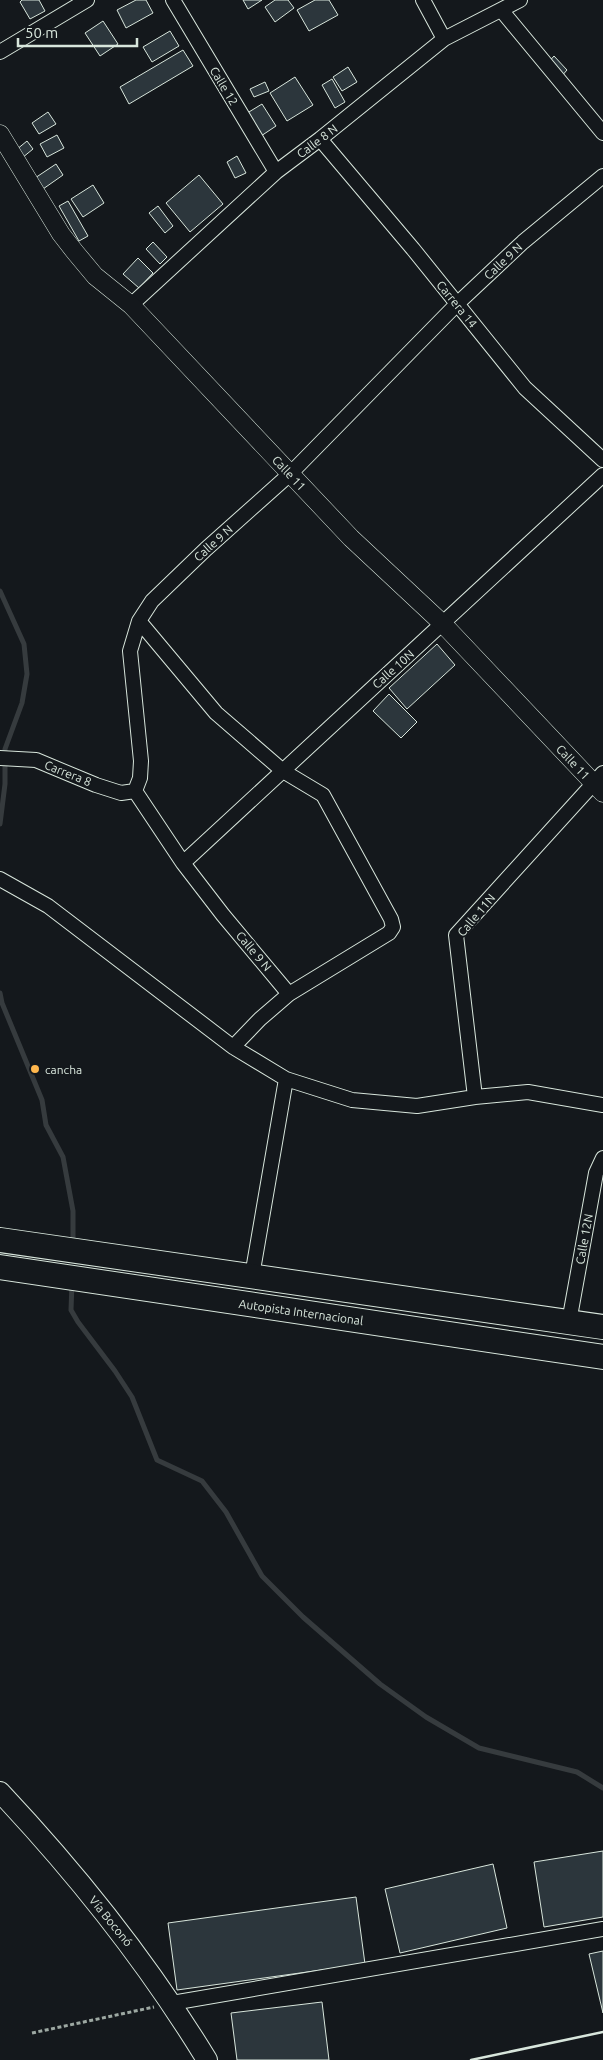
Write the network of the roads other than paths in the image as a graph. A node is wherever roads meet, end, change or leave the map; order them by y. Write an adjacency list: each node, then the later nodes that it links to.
1 (87, 0): 7 (street)
2 (173, 0): 11 (street, Calle 12)
3 (423, 0): 6 (street)
4 (520, 0): 5 (street, Calle 8 N)
5 (502, 11): 6 (street, Calle 8 N); 8 (street)
6 (444, 39): 10 (street, Calle 8 N)
7 (0, 52)
8 (603, 133)
9 (0, 134): 14 (street, Calle 11)
10 (320, 139): 11 (street, Calle 8 N); 13 (street, Carrera 14)
11 (276, 172): 14 (street, Calle 8 N)
12 (603, 176): 13 (street, Calle 9 N)
13 (457, 304): 15 (street, Carrera 14); 16 (street, Calle 9 N)
14 (131, 305): 16 (street, Calle 11)
15 (603, 460)
16 (290, 474): 18 (street, Calle 9 N); 19 (street, Calle 11)
17 (603, 475): 19 (street, Calle 10N)
18 (139, 621): 21 (street); 23 (street, Calle 9 N)
19 (443, 624): 21 (street, Calle 10N); 22 (street, Calle 11)
20 (0, 758): 23 (street, Carrera 8)
21 (283, 771): 24 (street, Calle 10N); 26 (street)
22 (600, 783): 29 (street, Calle 11N)
23 (135, 791): 24 (street, Calle 9 N)
24 (183, 863): 26 (street, Calle 9 N)
25 (0, 879): 27 (street)
26 (290, 994): 27 (street)
27 (233, 1047): 28 (street)
28 (286, 1079): 29 (street); 34 (street)
29 (475, 1096): 30 (street)
30 (603, 1105)
31 (603, 1158): 35 (street, Calle 12N)
32 (0, 1240): 34 (highway)
33 (0, 1267): 37 (highway, Autopista Internacional)
34 (252, 1276): 35 (highway)
35 (569, 1322): 36 (highway)
36 (603, 1327)
37 (603, 1358)
38 (0, 1792): 40 (main road, Vía Boconó)
39 (603, 1929): 40 (street)
40 (172, 2004): 41 (main road, Vía Boconó)
41 (207, 2060)

